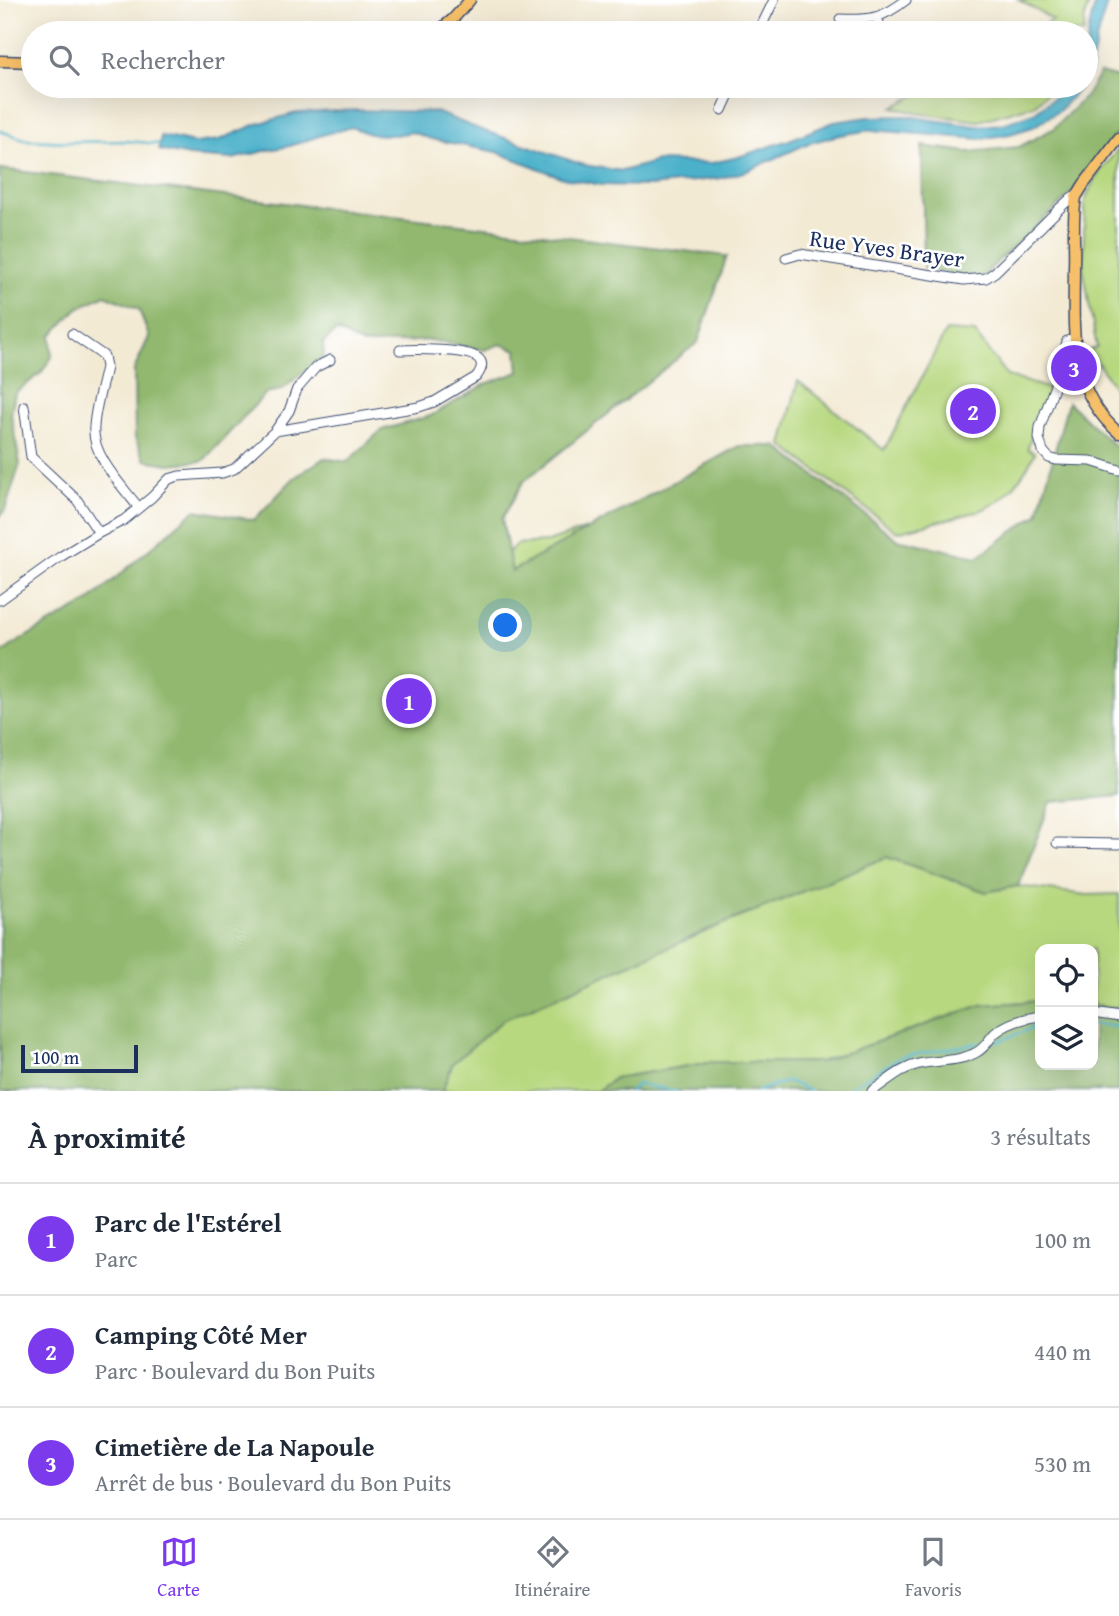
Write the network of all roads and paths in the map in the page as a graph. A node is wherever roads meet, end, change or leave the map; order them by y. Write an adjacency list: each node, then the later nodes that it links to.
1 (470, 0): 6 (main road)
2 (774, 0): 7 (street)
3 (906, 0): 4 (street)
4 (877, 18): 5 (street); 8 (street)
5 (840, 19)
6 (451, 21)
7 (764, 21)
8 (878, 21)
9 (0, 61): 10 (main road)
10 (21, 62)
11 (728, 98): 12 (street)
12 (722, 110)
13 (1119, 138): 14 (main road)
14 (1076, 197): 15 (street, Rue Yves Brayer); 17 (main road)
15 (786, 258)
16 (72, 334): 24 (street)
17 (1074, 338): 22 (main road); 23 (street)
18 (400, 350): 21 (street)
19 (330, 360): 21 (street)
20 (24, 406): 25 (street)
21 (275, 431): 24 (street)
22 (1119, 433)
23 (1119, 470)
24 (139, 508): 25 (street)
25 (99, 533): 26 (street)
26 (0, 600)
27 (1057, 844): 28 (street)
28 (1119, 844)
29 (1098, 1015): 31 (street)
30 (1035, 1017): 32 (street)
31 (1119, 1018)
32 (872, 1091)

